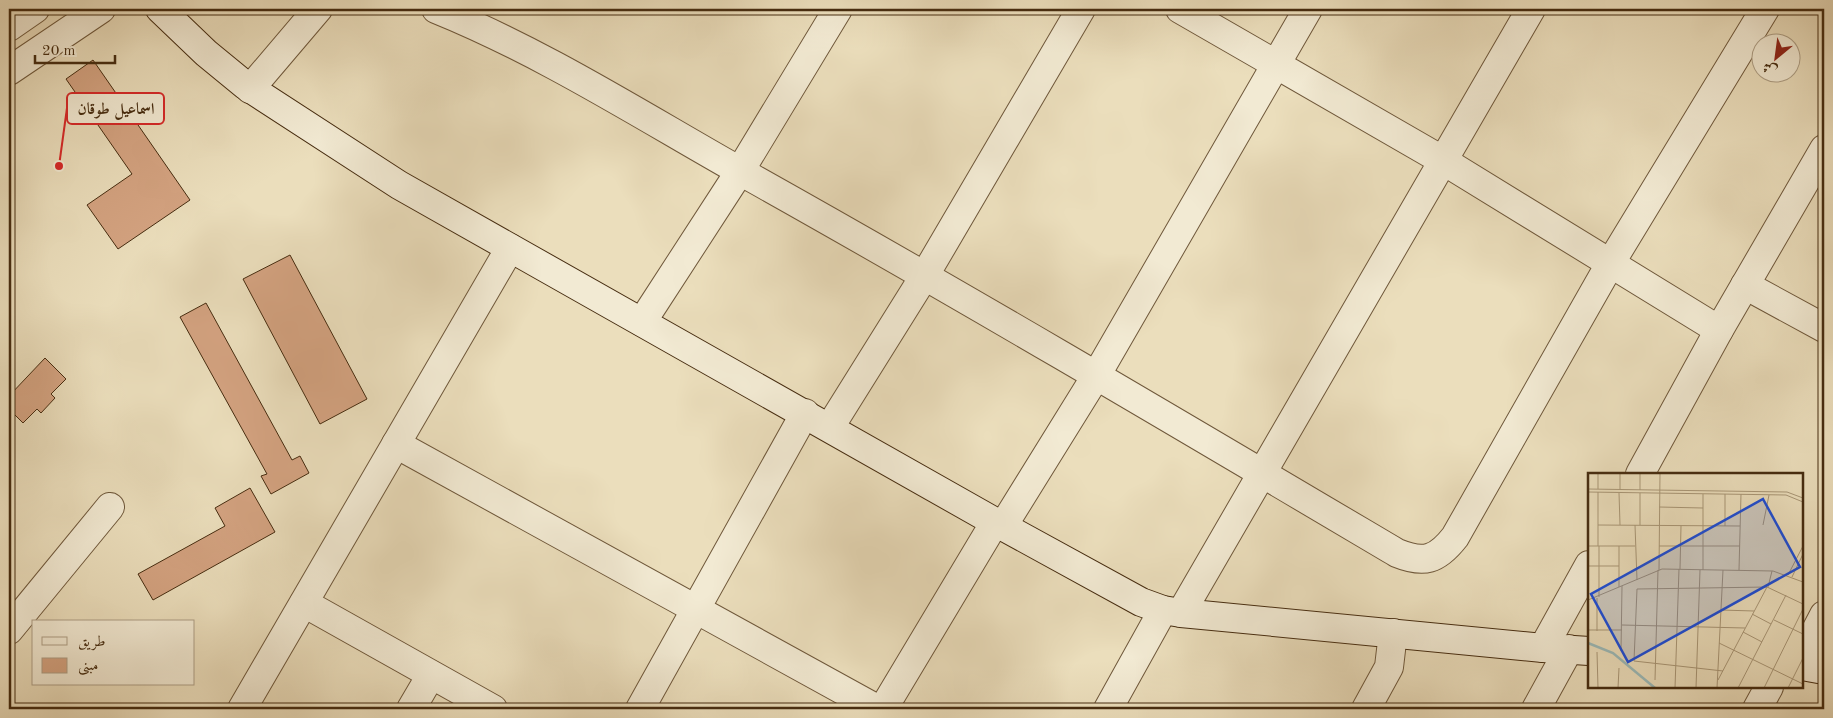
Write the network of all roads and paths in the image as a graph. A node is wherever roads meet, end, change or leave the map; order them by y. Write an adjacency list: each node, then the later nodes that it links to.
1 (36, 9): 12 (street)
2 (101, 9): 14 (street)
3 (160, 9): 15 (street)
4 (318, 9): 15 (street)
5 (436, 9): 18 (street)
6 (838, 9): 18 (street)
7 (1081, 9): 21 (street)
8 (1180, 9): 13 (street)
9 (1308, 9): 13 (street)
10 (1530, 9): 17 (street)
11 (1765, 9): 20 (street)
12 (9, 27)
13 (1276, 63): 17 (street); 26 (street)
14 (9, 70)
15 (250, 89): 19 (street)
16 (1824, 149): 22 (street)
17 (1442, 160): 20 (street); 30 (street)
18 (740, 172): 21 (street); 23 (street)
19 (510, 248): 23 (street); 29 (street)
20 (1610, 264): 25 (street); 30 (street)
21 (925, 275): 26 (street); 28 (street)
22 (1745, 285): 24 (street); 25 (street)
23 (642, 322): 27 (street)
24 (1824, 328)
25 (1719, 330): 31 (street)
26 (1096, 376): 30 (street); 33 (street)
27 (805, 413): 28 (street); 36 (street)
28 (830, 427): 33 (street)
29 (396, 444): 35 (street); 36 (street)
30 (1262, 473): 37 (street)
31 (1641, 473)
32 (110, 507): 39 (street)
33 (999, 524): 37 (street); 52 (street)
34 (1588, 569): 41 (street)
35 (304, 603): 45 (street); 47 (street)
36 (696, 609): 50 (street); 51 (street)
37 (1172, 611): 40 (street); 53 (street)
38 (1824, 615): 42 (street)
39 (9, 630)
40 (1393, 633): 41 (street); 54 (street)
41 (1567, 649): 55 (street)
42 (1803, 655)
43 (1803, 666): 44 (street)
44 (1824, 670)
45 (431, 675): 48 (street); 49 (street)
46 (1768, 688): 56 (street)
47 (242, 709)
48 (411, 709)
49 (493, 709)
50 (640, 709)
51 (877, 709)
52 (883, 709)
53 (1108, 709)
54 (1366, 709)
55 (1536, 709)
56 (1757, 709)

